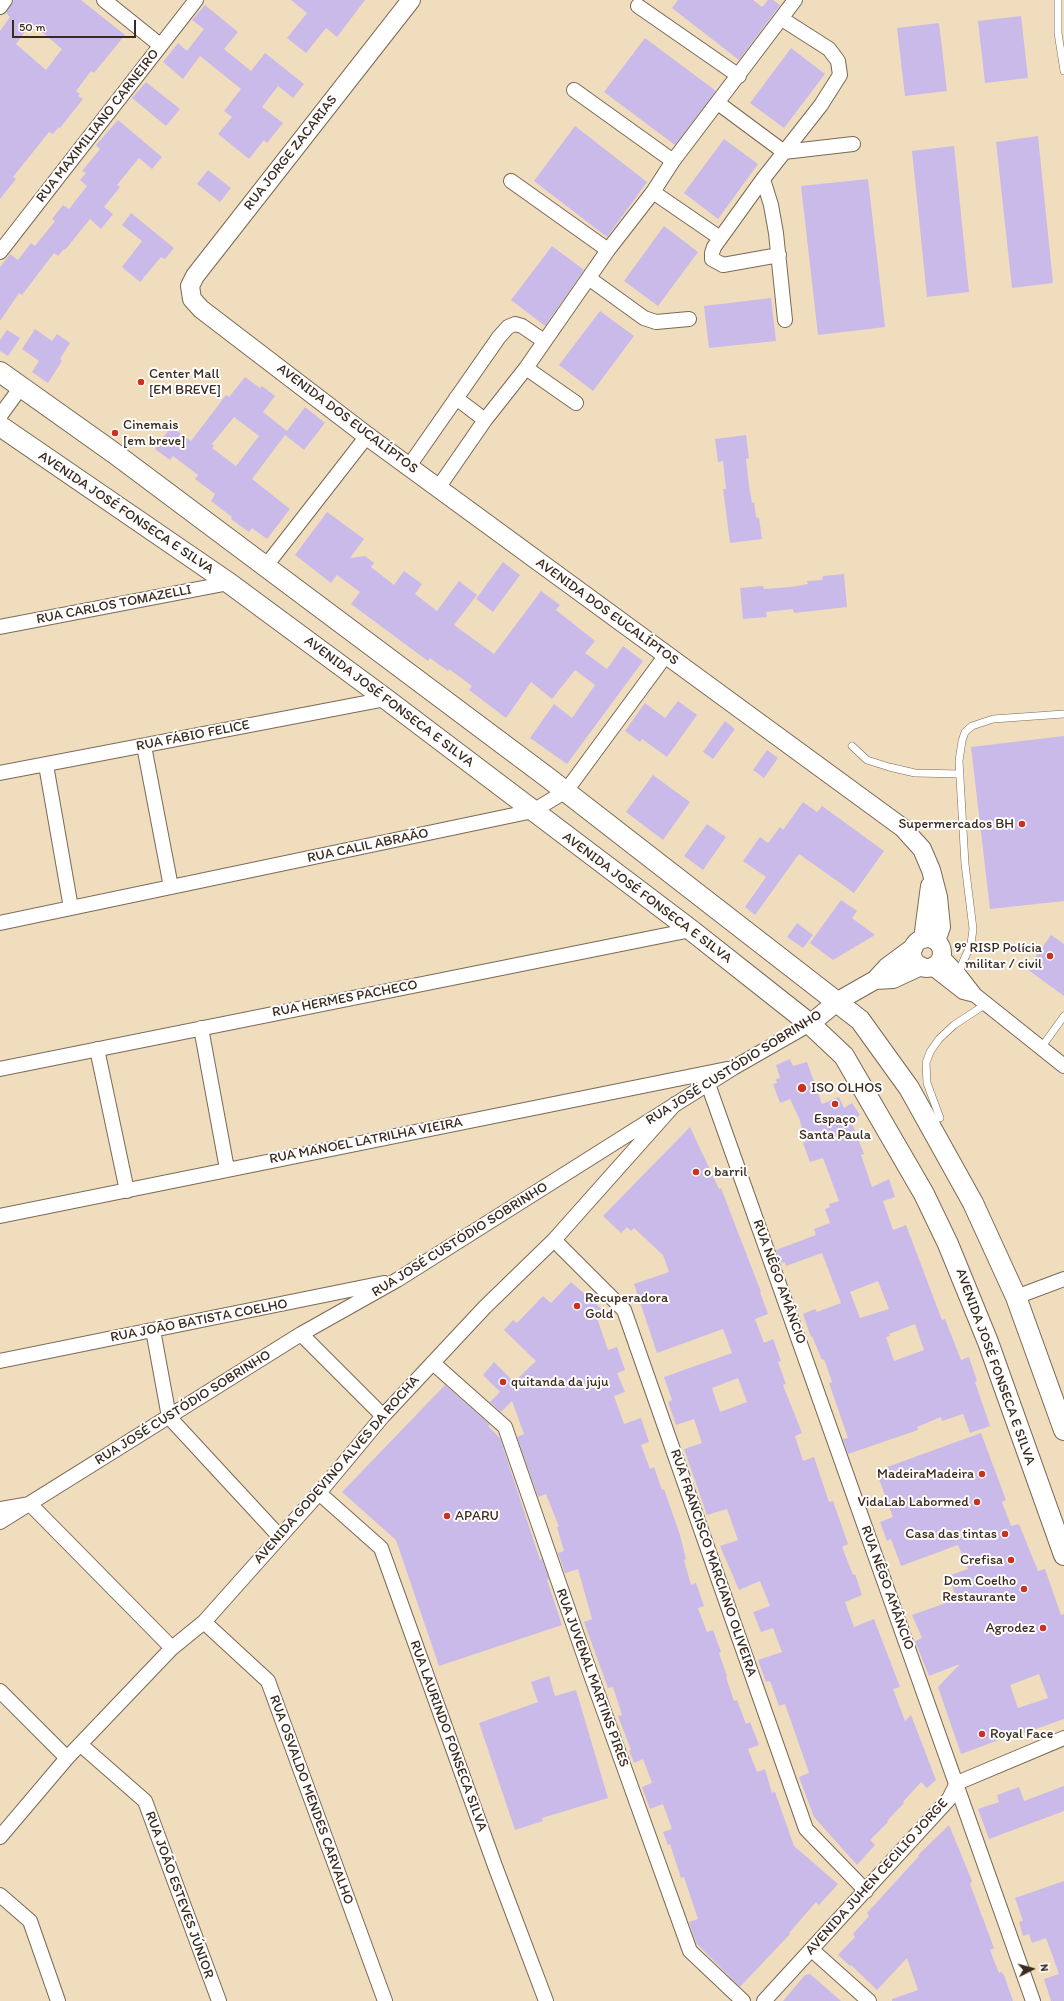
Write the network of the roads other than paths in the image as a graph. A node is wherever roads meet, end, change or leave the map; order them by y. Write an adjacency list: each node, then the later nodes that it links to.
1 (5, 0): 8 (street)
2 (104, 0): 10 (street)
3 (196, 0): 10 (street, RUA MAXIMILIANO CARNEIRO)
4 (411, 0): 26 (street, RUA JORGE ZACARIAS)
5 (794, 0): 9 (street)
6 (1058, 0): 11 (lane)
7 (638, 6): 12 (street)
8 (0, 7)
9 (782, 19): 12 (street); 16 (street)
10 (160, 45): 23 (street, RUA MAXIMILIANO CARNEIRO)
11 (1064, 71)
12 (739, 76): 14 (street)
13 (574, 90): 17 (street)
14 (718, 103): 16 (street); 17 (street)
15 (853, 144): 16 (street)
16 (784, 152): 18 (street)
17 (673, 162): 20 (street)
18 (764, 179): 21 (street); 24 (street)
19 (511, 181): 22 (street)
20 (653, 192): 21 (street); 22 (street)
21 (720, 238): 24 (street)
22 (608, 250): 25 (street)
23 (0, 252)
24 (779, 255): 28 (street)
25 (590, 279): 27 (street); 29 (street)
26 (201, 309): 38 (street, AVENIDA DOS EUCALÍPTOS)
27 (688, 319)
28 (785, 320)
29 (544, 341): 30 (street); 33 (street)
30 (526, 368): 34 (street); 36 (street)
31 (0, 372): 32 (main road)
32 (21, 387): 35 (street); 41 (main road)
33 (456, 398): 36 (street); 39 (street)
34 (576, 403)
35 (0, 416)
36 (485, 420): 40 (street)
37 (0, 426): 42 (main road, AVENIDA JOSÉ FONSECA E SILVA)
38 (367, 436): 39 (street, AVENIDA DOS EUCALÍPTOS); 41 (street)
39 (409, 466): 40 (street, AVENIDA DOS EUCALÍPTOS)
40 (438, 488): 44 (street, AVENIDA DOS EUCALÍPTOS)
41 (265, 567): 52 (main road)
42 (229, 583): 43 (street, RUA CARLOS TOMAZELLI); 45 (main road, AVENIDA JOSÉ FONSECA E SILVA)
43 (0, 627)
44 (666, 655): 52 (street, RUA CALIL ABRAÃO); 58 (street, AVENIDA DOS EUCALÍPTOS)
45 (386, 699): 47 (street, RUA FÁBIO FELICE); 53 (main road, AVENIDA JOSÉ FONSECA E SILVA)
46 (1064, 714): 51 (lane)
47 (144, 746): 49 (street, RUA FÁBIO FELICE); 54 (street)
48 (852, 746): 51 (lane)
49 (46, 765): 50 (street, RUA FÁBIO FELICE); 55 (street)
50 (0, 773)
51 (960, 774): 59 (lane)
52 (566, 791): 53 (street, RUA CALIL ABRAÃO); 61 (main road)
53 (533, 811): 54 (street, RUA CALIL ABRAÃO); 57 (main road, AVENIDA JOSÉ FONSECA E SILVA)
54 (171, 887): 55 (street, RUA CALIL ABRAÃO)
55 (71, 908): 56 (street, RUA CALIL ABRAÃO)
56 (0, 923)
57 (691, 930): 64 (main road, AVENIDA JOSÉ FONSECA E SILVA); 65 (street, RUA HERMES PACHECO)
58 (930, 954): 59 (street); 60 (street); 61 (street, RUA JOSÉ CUSTÓDIO SOBRINHO)
59 (958, 973): 60 (street)
60 (975, 995): 62 (street)
61 (838, 1001): 64 (street, RUA JOSÉ CUSTÓDIO SOBRINHO); 80 (main road)
62 (986, 1004): 66 (street); 73 (lane)
63 (1064, 1016): 66 (lane)
64 (810, 1024): 69 (street, RUA JOSÉ CUSTÓDIO SOBRINHO); 93 (main road, AVENIDA JOSÉ FONSECA E SILVA)
65 (201, 1028): 67 (street, RUA HERMES PACHECO); 74 (street)
66 (1041, 1048): 68 (street)
67 (98, 1049): 70 (street, RUA HERMES PACHECO); 75 (street)
68 (1064, 1066)
69 (733, 1068): 71 (street, RUA JOSÉ CUSTÓDIO SOBRINHO); 74 (street, RUA MANOEL LATRILHA VIEIRA)
70 (0, 1069)
71 (708, 1084): 72 (street, RUA JOSÉ CUSTÓDIO SOBRINHO); 100 (street, RUA NÊGO AMÂNCIO)
72 (675, 1104): 77 (street, AVENIDA GODEVINO ALVES DA ROCHA); 79 (street, RUA JOSÉ CUSTÓDIO SOBRINHO)
73 (940, 1118)
74 (227, 1169): 75 (street, RUA MANOEL LATRILHA VIEIRA)
75 (127, 1191): 76 (street, RUA MANOEL LATRILHA VIEIRA)
76 (0, 1216)
77 (554, 1240): 84 (street, AVENIDA GODEVINO ALVES DA ROCHA); 102 (street, RUA FRANCISCO MARCIANO OLIVEIRA)
78 (1064, 1279): 80 (street)
79 (397, 1280): 81 (street, RUA JOÃO BATISTA COELHO); 82 (street, RUA JOSÉ CUSTÓDIO SOBRINHO)
80 (1016, 1297): 87 (main road)
81 (153, 1330): 83 (street, RUA JOÃO BATISTA COELHO); 86 (street)
82 (302, 1334): 85 (street); 86 (street, RUA JOSÉ CUSTÓDIO SOBRINHO)
83 (0, 1361)
84 (433, 1363): 85 (street, AVENIDA GODEVINO ALVES DA ROCHA); 109 (street, RUA JUVENAL MARTINS PIRES)
85 (383, 1416): 88 (street, AVENIDA GODEVINO ALVES DA ROCHA)
86 (170, 1417): 89 (street, RUA JOSÉ CUSTÓDIO SOBRINHO); 92 (street)
87 (1064, 1430)
88 (319, 1492): 92 (street, AVENIDA GODEVINO ALVES DA ROCHA); 108 (street, RUA LAURINDO FONSECA SILVA)
89 (30, 1504): 90 (street); 91 (street, RUA JOSÉ CUSTÓDIO SOBRINHO); 95 (street)
90 (0, 1509)
91 (0, 1522)
92 (280, 1537): 94 (street, AVENIDA GODEVINO ALVES DA ROCHA)
93 (1064, 1555)
94 (204, 1622): 95 (street, AVENIDA GODEVINO ALVES DA ROCHA); 107 (street, RUA OSVALDO MENDES CARVALHO)
95 (172, 1648): 98 (street, AVENIDA GODEVINO ALVES DA ROCHA)
96 (0, 1691): 99 (street)
97 (1064, 1738): 100 (street, AVENIDA JUHEN CECILIO JORGE)
98 (81, 1745): 99 (street, AVENIDA GODEVINO ALVES DA ROCHA); 106 (street, RUA JOÃO ESTEVES JÚNIOR)
99 (67, 1758): 101 (street, AVENIDA GODEVINO ALVES DA ROCHA)
100 (956, 1783): 102 (street, AVENIDA JUHEN CECILIO JORGE); 112 (street, RUA NÊGO AMÂNCIO)
101 (0, 1837)
102 (866, 1891): 104 (street, AVENIDA JUHEN CECILIO JORGE)
103 (0, 1895): 105 (street)
104 (812, 1950): 110 (street, AVENIDA JUHEN CECILIO JORGE); 111 (street)
105 (58, 2001)
106 (218, 2001)
107 (385, 2001)
108 (546, 2001)
109 (743, 2001)
110 (764, 2001)
111 (869, 2001)
112 (1033, 2001)

